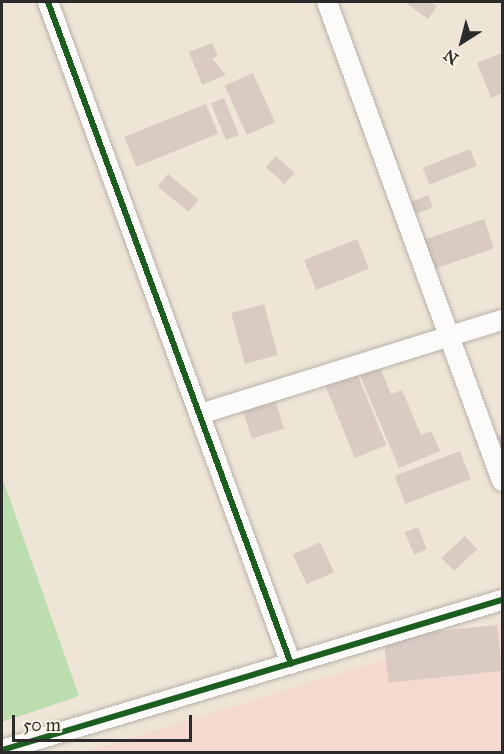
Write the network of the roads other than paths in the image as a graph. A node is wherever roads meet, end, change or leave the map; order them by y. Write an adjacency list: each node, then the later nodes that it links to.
1 (48, 2): 5 (street)
2 (327, 2): 4 (street)
3 (502, 320): 4 (street)
4 (449, 336): 5 (street); 6 (street)
5 (200, 414): 8 (street)
6 (502, 481)
7 (502, 600): 8 (street)
8 (291, 664): 9 (street)
9 (2, 750)

